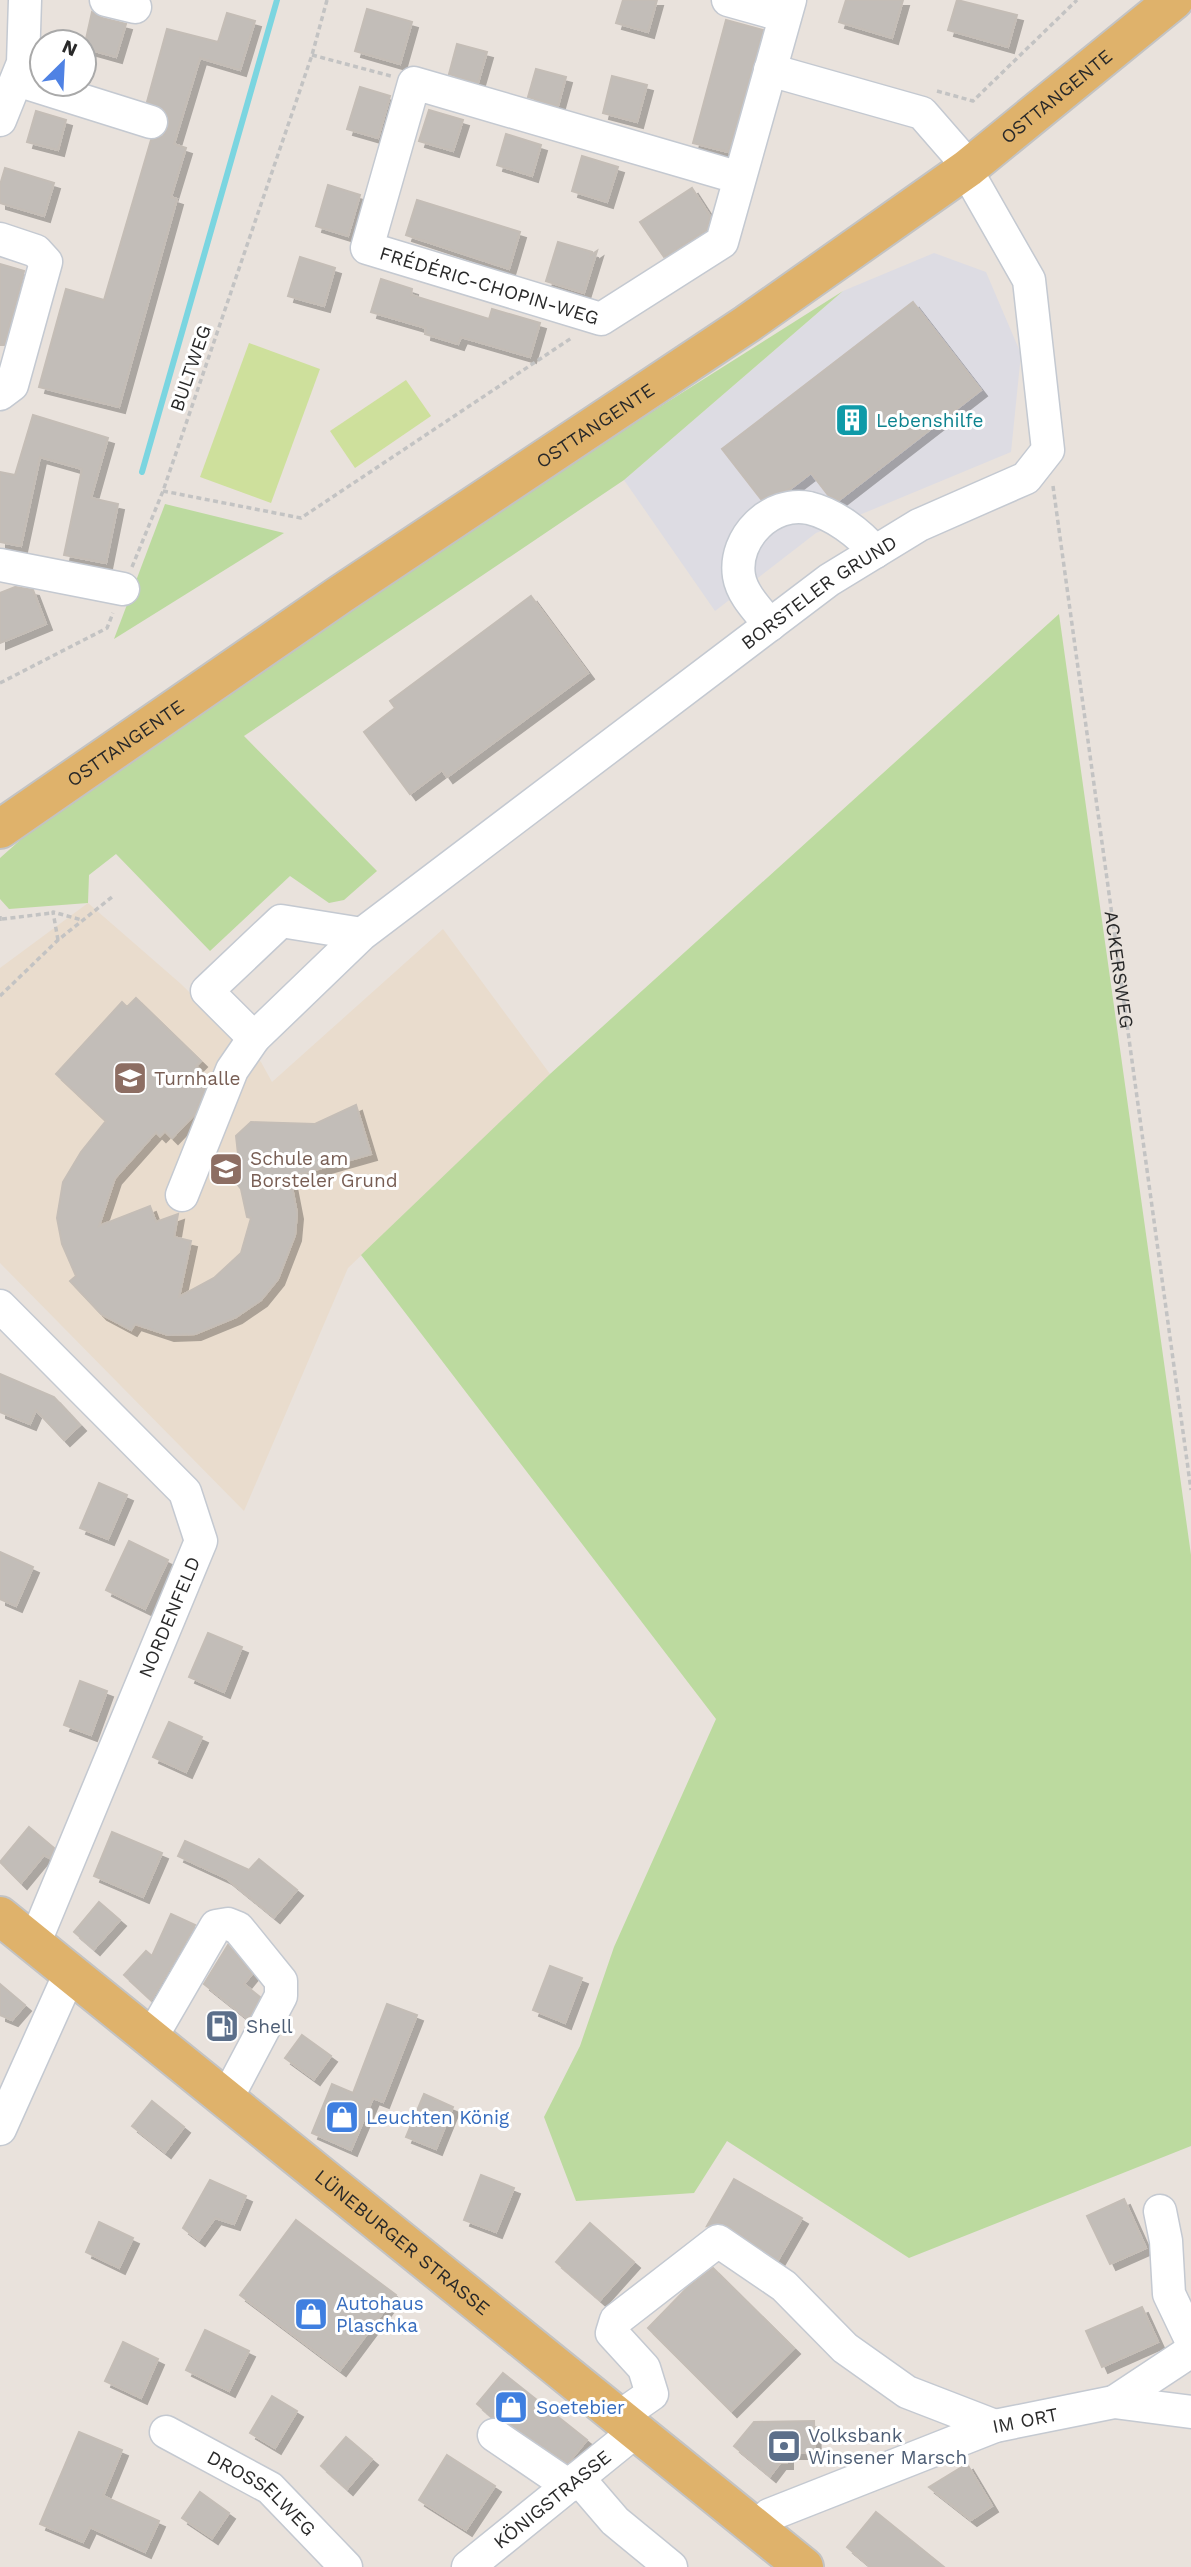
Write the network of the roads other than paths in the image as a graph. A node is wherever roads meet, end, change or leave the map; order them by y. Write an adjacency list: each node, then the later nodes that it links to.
1 (25, 0): 6 (street)
2 (729, 0): 4 (street)
3 (1174, 0): 9 (main road, OSTTANGENTE)
4 (788, 8): 5 (street)
5 (770, 70): 9 (street); 10 (street)
6 (17, 80): 7 (street); 8 (street)
7 (0, 120)
8 (151, 122)
9 (968, 168): 13 (street, BORSTELER GRUND); 17 (main road, OSTTANGENTE)
10 (740, 178): 10 (street, FRÉDÉRIC-CHOPIN-WEG)
11 (0, 239): 12 (street)
12 (0, 394)
13 (875, 552): 16 (street, BORSTELER GRUND); 16 (street)
14 (0, 565): 15 (street)
15 (123, 589)
16 (770, 625): 18 (street, BORSTELER GRUND)
17 (0, 830)
18 (362, 934): 19 (street, BORSTELER GRUND); 19 (street)
19 (254, 1038): 20 (street, BORSTELER GRUND)
20 (182, 1195)
21 (0, 1306): 23 (street, NORDENFELD)
22 (0, 1916): 23 (main road, LÜNEBURGER STRASSE)
23 (34, 1944): 24 (main road, LÜNEBURGER STRASSE)
24 (70, 1973): 25 (main road, LÜNEBURGER STRASSE); 27 (street)
25 (151, 2038): 26 (main road, LÜNEBURGER STRASSE); 26 (street)
26 (226, 2100): 32 (main road, LÜNEBURGER STRASSE)
27 (0, 2129)
28 (1160, 2211): 29 (street)
29 (1189, 2355): 30 (street)
30 (1114, 2402): 31 (street, IM ORT); 33 (street, IM ORT)
31 (1191, 2412)
32 (627, 2424): 33 (street, KÖNIGSTRASSE); 36 (street, KÖNIGSTRASSE); 37 (main road, LÜNEBURGER STRASSE)
33 (995, 2426): 37 (street, IM ORT)
34 (166, 2432): 39 (street, DROSSELWEG)
35 (494, 2435): 36 (street)
36 (574, 2482): 38 (street, KÖNIGSTRASSE); 40 (street)
37 (756, 2528): 41 (main road, LÜNEBURGER STRASSE)
38 (473, 2565)
39 (346, 2567)
40 (671, 2567)
41 (804, 2567)

